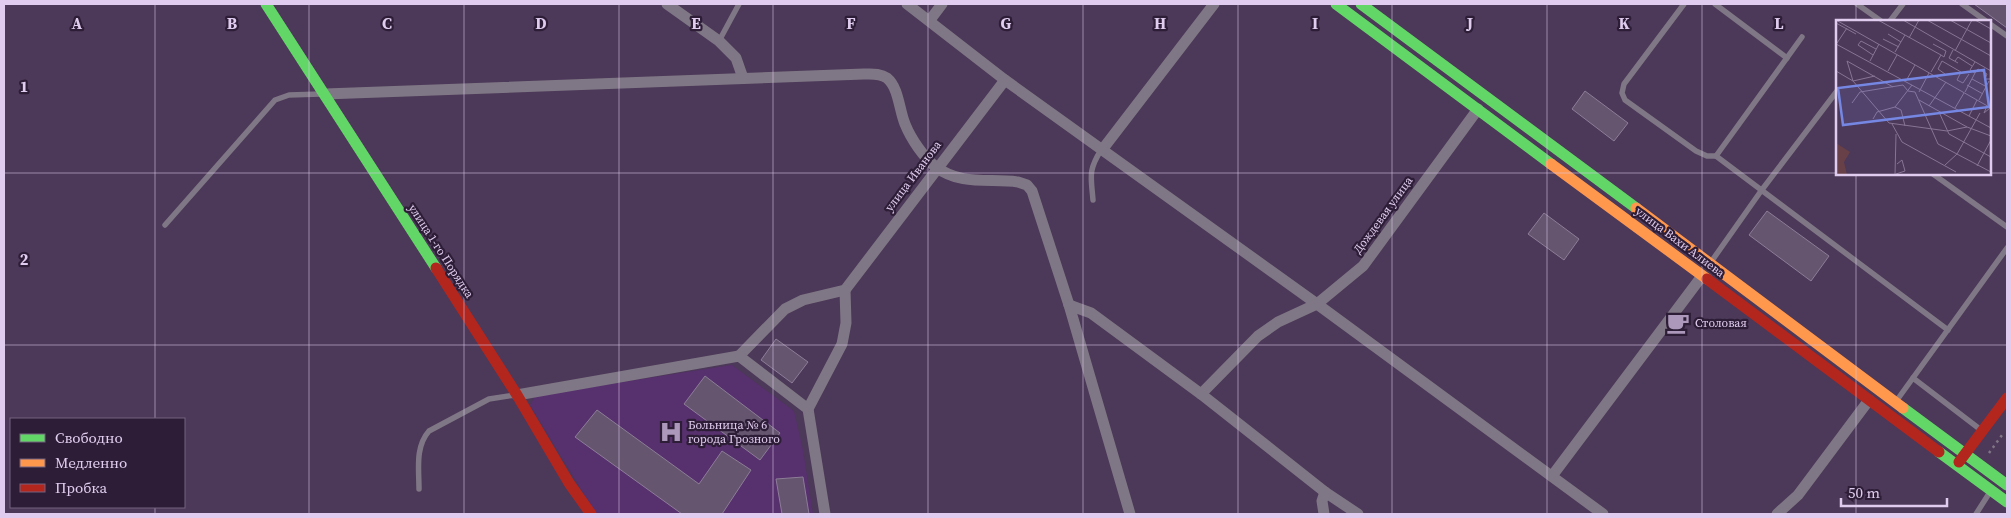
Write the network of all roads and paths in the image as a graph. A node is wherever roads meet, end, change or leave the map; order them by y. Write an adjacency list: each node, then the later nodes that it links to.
1 (266, 4): 26 (main road, улица 1-го Порядка)
2 (666, 4): 21 (street)
3 (739, 4): 21 (lane)
4 (907, 4): 14 (street)
5 (942, 4): 14 (street)
6 (1214, 4): 30 (street)
7 (1336, 4): 29 (main road, улица Вахи Алиева)
8 (1362, 4): 39 (main road, улица Вахи Алиева)
9 (1684, 4): 31 (lane)
10 (1715, 4): 22 (lane)
11 (1857, 4): 15 (lane)
12 (1903, 4): 16 (lane)
13 (1962, 4): 17 (lane)
14 (930, 20): 24 (street)
15 (1880, 20)
16 (1891, 20)
17 (1985, 20)
18 (1991, 25): 20 (lane)
19 (1802, 36): 22 (lane)
20 (2007, 36)
21 (719, 41): 23 (street)
22 (1787, 58): 31 (lane)
23 (743, 78): 26 (street); 32 (street)
24 (1005, 80): 30 (street); 32 (street, улица Иванова)
25 (1836, 92): 27 (lane)
26 (325, 94): 36 (lane); 48 (main road, улица 1-го Порядка)
27 (1830, 100): 28 (lane); 34 (lane)
28 (1836, 104)
29 (1478, 110): 40 (main road, улица Вахи Алиева); 42 (street, Дождевая улица)
30 (1102, 150): 35 (lane); 42 (street)
31 (1716, 156): 34 (lane)
32 (937, 168): 41 (street, улица Иванова); 43 (street)
33 (1934, 175): 37 (lane)
34 (1762, 191): 39 (lane); 44 (lane)
35 (1093, 200)
36 (165, 225)
37 (2007, 227)
38 (2007, 248): 44 (lane)
39 (1711, 264): 51 (main road, улица Вахи Алиева)
40 (1702, 276): 50 (main road, улица Вахи Алиева); 56 (street)
41 (845, 290): 45 (street); 52 (street)
42 (1317, 304): 47 (street, Дождевая улица); 56 (street)
43 (1069, 305): 47 (street); 64 (street)
44 (1948, 330): 46 (lane)
45 (739, 356): 48 (street); 52 (street)
46 (1913, 378): 51 (lane); 53 (lane)
47 (1201, 394): 60 (street)
48 (517, 395): 58 (lane); 62 (main road, улица 1-го Порядка)
49 (2007, 398): 53 (main road)
50 (1869, 400): 55 (main road, улица Вахи Алиева); 68 (street)
51 (1896, 402): 54 (main road, улица Вахи Алиева)
52 (808, 409): 63 (street)
53 (1983, 432): 54 (main road)
54 (1966, 454): 55 (main road); 57 (main road, улица Вахи Алиева)
55 (1956, 465): 59 (main road, улица Вахи Алиева)
56 (1552, 476): 67 (street)
57 (2007, 485)
58 (419, 489)
59 (1991, 490): 61 (main road, улица Вахи Алиева); 69 (lane)
60 (1325, 492): 65 (street); 66 (street)
61 (2007, 502)
62 (591, 514)
63 (825, 514)
64 (1130, 514)
65 (1324, 514)
66 (1358, 514)
67 (1603, 514)
68 (1777, 514)
69 (1976, 514)

